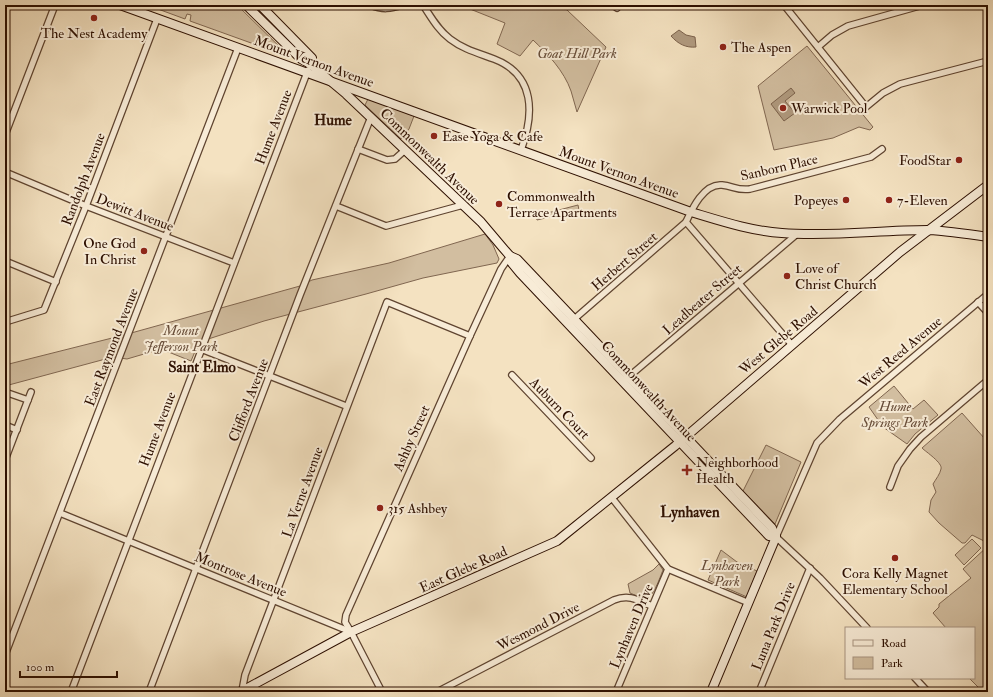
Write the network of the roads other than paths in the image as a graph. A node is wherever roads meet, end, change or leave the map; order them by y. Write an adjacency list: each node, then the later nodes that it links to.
1 (55, 5): 20 (street)
2 (120, 5): 10 (main road, Mount Vernon Avenue)
3 (260, 5): 11 (main road, Commonwealth Avenue)
4 (371, 5): 5 (street)
5 (402, 5)
6 (423, 5): 24 (street)
7 (784, 5): 13 (street)
8 (923, 5): 13 (street)
9 (250, 6): 12 (main road, Commonwealth Avenue)
10 (157, 19): 14 (main road, Mount Vernon Avenue); 28 (street, Randolph Avenue)
11 (279, 25): 12 (main road); 16 (main road, Commonwealth Avenue)
12 (272, 32): 16 (main road, Commonwealth Avenue)
13 (818, 47): 15 (street)
14 (238, 48): 17 (main road, Mount Vernon Avenue); 34 (street, East Raymond Avenue)
15 (988, 61)
16 (310, 64): 17 (street, Hume Avenue); 18 (main road, Commonwealth Avenue)
17 (306, 73): 18 (main road, Mount Vernon Avenue); 38 (street, Hume Avenue)
18 (334, 83): 19 (main road, Commonwealth Avenue); 24 (main road, Mount Vernon Avenue)
19 (371, 117): 21 (street, Clifford Avenue); 23 (main road, Commonwealth Avenue)
20 (5, 135)
21 (358, 149): 23 (street); 29 (street, Clifford Avenue)
22 (882, 149): 30 (street, Sanborn Place)
23 (405, 150): 27 (main road, Commonwealth Avenue)
24 (521, 150): 30 (main road, Mount Vernon Avenue)
25 (5, 172): 28 (street, Dewitt Avenue)
26 (988, 185): 32 (main road, West Glebe Road)
27 (463, 205): 29 (street); 36 (main road, Commonwealth Avenue)
28 (86, 206): 34 (street, Dewitt Avenue); 39 (street, Randolph Avenue)
29 (336, 206): 50 (street, Clifford Avenue)
30 (691, 212): 31 (street, Herbert Street); 33 (main road, Mount Vernon Avenue)
31 (686, 222): 40 (street); 45 (street, Herbert Street)
32 (928, 230): 33 (main road, Mount Vernon Avenue); 35 (main road, Mount Vernon Avenue); 47 (main road, West Glebe Road)
33 (797, 234): 40 (street, Leadbeater Street)
34 (165, 236): 38 (street, Dewitt Avenue); 64 (street, East Raymond Avenue)
35 (988, 237)
36 (510, 256): 45 (main road, Commonwealth Avenue); 46 (street, Ashby Street)
37 (5, 261): 39 (street)
38 (234, 263): 48 (street, Hume Avenue)
39 (56, 282): 44 (street, Randolph Avenue)
40 (739, 283): 47 (street); 51 (street, Leadbeater Street)
41 (988, 294): 42 (street, West Reed Avenue)
42 (978, 302): 43 (street); 65 (street, West Reed Avenue)
43 (988, 313)
44 (5, 322)
45 (571, 322): 51 (main road, Commonwealth Avenue)
46 (470, 336): 56 (street, La Verne Avenue); 74 (street, Ashby Street)
47 (792, 345): 59 (main road, West Glebe Road)
48 (201, 349): 50 (street); 66 (street, Hume Avenue)
49 (512, 375): 60 (street, Auburn Court)
50 (269, 376): 56 (street); 68 (street, Clifford Avenue)
51 (626, 379): 59 (main road, Commonwealth Avenue)
52 (988, 380): 62 (street)
53 (5, 392): 55 (street)
54 (32, 392): 55 (street)
55 (28, 400): 58 (street)
56 (346, 406): 70 (street, La Verne Avenue)
57 (5, 425): 58 (street)
58 (17, 430): 61 (street)
59 (682, 439): 63 (main road, East Glebe Road); 65 (main road, Commonwealth Avenue)
60 (591, 458)
61 (5, 460)
62 (890, 487)
63 (612, 498): 69 (street); 74 (main road, East Glebe Road)
64 (60, 513): 66 (street, Montrose Avenue); 75 (street, East Raymond Avenue)
65 (776, 537): 67 (street, Commonwealth Avenue); 71 (main road)
66 (127, 541): 68 (street, Montrose Avenue); 78 (street, Hume Avenue)
67 (810, 568): 73 (street, Commonwealth Avenue); 84 (street, Luna Park Drive)
68 (197, 569): 70 (street, Montrose Avenue); 79 (street, Clifford Avenue)
69 (668, 569): 71 (street); 72 (street, Lynhaven Drive)
70 (274, 601): 74 (street, Montrose Avenue); 77 (street, La Verne Avenue)
71 (749, 603): 83 (main road)
72 (652, 606): 81 (street, Wesmond Drive); 82 (street, Lynhaven Drive)
73 (867, 627)
74 (351, 632): 77 (main road, East Glebe Road); 80 (street)
75 (5, 655)
76 (916, 679): 85 (street)
77 (241, 691)
78 (71, 692)
79 (149, 692)
80 (382, 692)
81 (437, 692)
82 (616, 692)
83 (712, 692)
84 (759, 692)
85 (928, 692)

